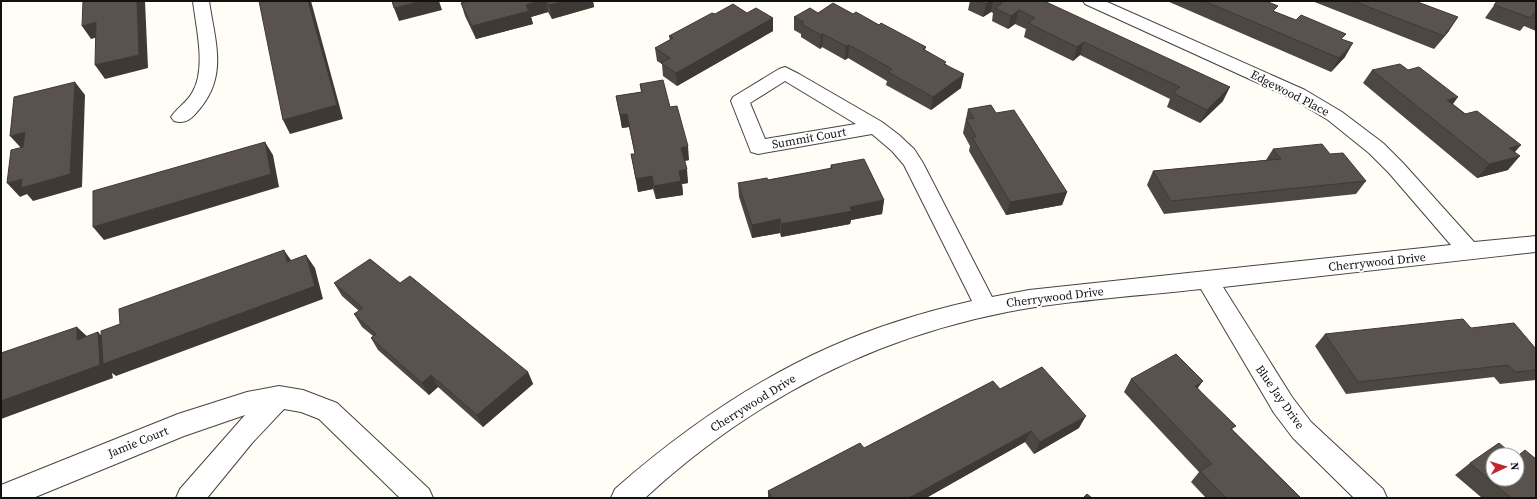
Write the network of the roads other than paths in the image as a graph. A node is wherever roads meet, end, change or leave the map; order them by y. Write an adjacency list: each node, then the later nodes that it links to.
1 (200, 1): 3 (street)
2 (1091, 1): 6 (street, Edgewood Place)
3 (181, 116)
4 (875, 127): 4 (street, Summit Court); 8 (street, Summit Court)
5 (1536, 244): 6 (street, Cherrywood Drive)
6 (1470, 252): 7 (street, Cherrywood Drive)
7 (1208, 281): 8 (street, Cherrywood Drive); 14 (street, Blue Jay Drive)
8 (986, 307): 13 (street, Cherrywood Drive)
9 (279, 397): 10 (street, Jamie Court); 11 (street); 12 (street, Jamie Court)
10 (1, 498)
11 (190, 498)
12 (419, 498)
13 (625, 498)
14 (1373, 498)

